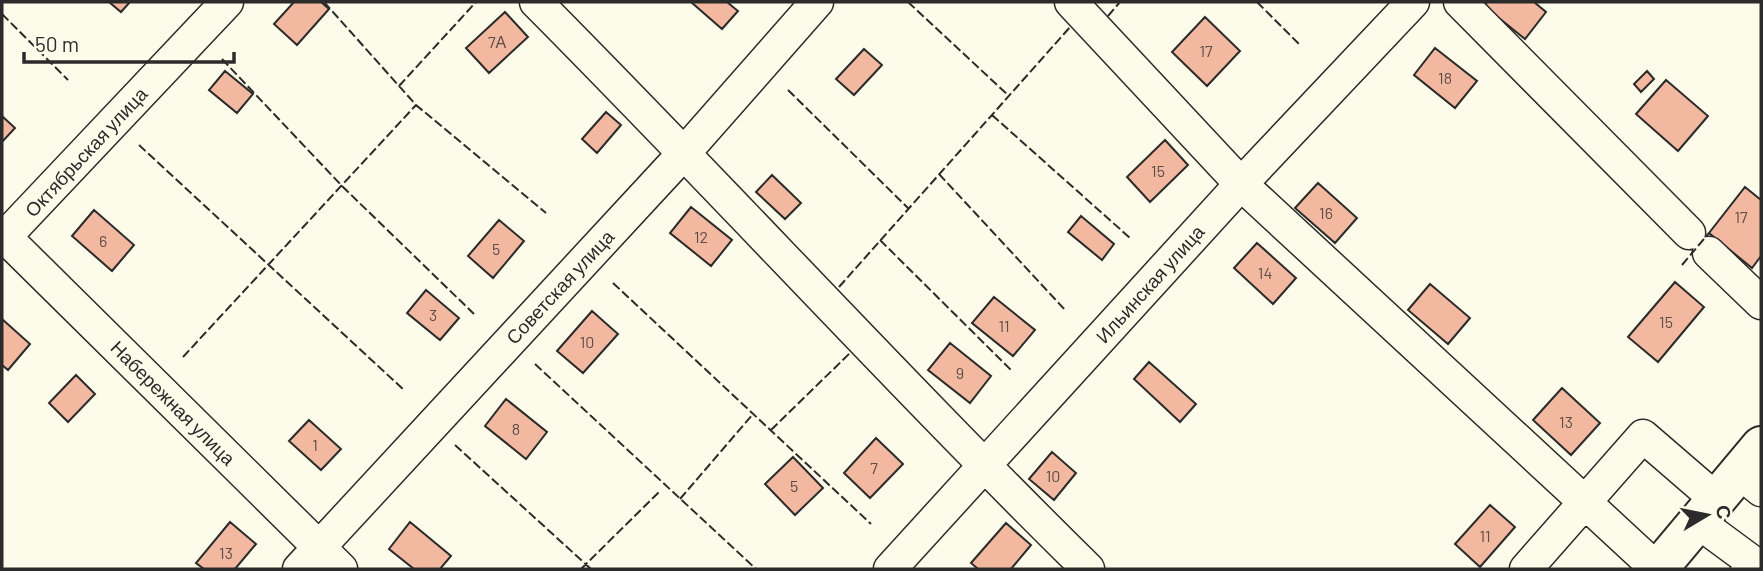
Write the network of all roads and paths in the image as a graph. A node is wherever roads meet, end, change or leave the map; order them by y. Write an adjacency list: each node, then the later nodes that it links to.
1 (227, 2): 9 (street, Октябрьская улица)
2 (536, 2): 7 (street)
3 (817, 2): 7 (street, Советская улица)
4 (1071, 2): 8 (street)
5 (1413, 2): 8 (street, Ильинская улица)
6 (1460, 2): 10 (street)
7 (685, 152): 11 (street); 14 (street, Советская улица)
8 (1241, 184): 11 (street, Ильинская улица); 13 (street)
9 (5, 231): 14 (street, Набережная улица)
10 (1761, 303)
11 (985, 468): 15 (street, Ильинская улица); 16 (street)
12 (1739, 482): 13 (street); 18 (main road); 19 (street)
13 (1585, 503): 17 (street); 18 (street)
14 (320, 562)
15 (890, 569)
16 (1088, 569)
17 (1526, 569)
18 (1658, 569)
19 (1747, 569)

